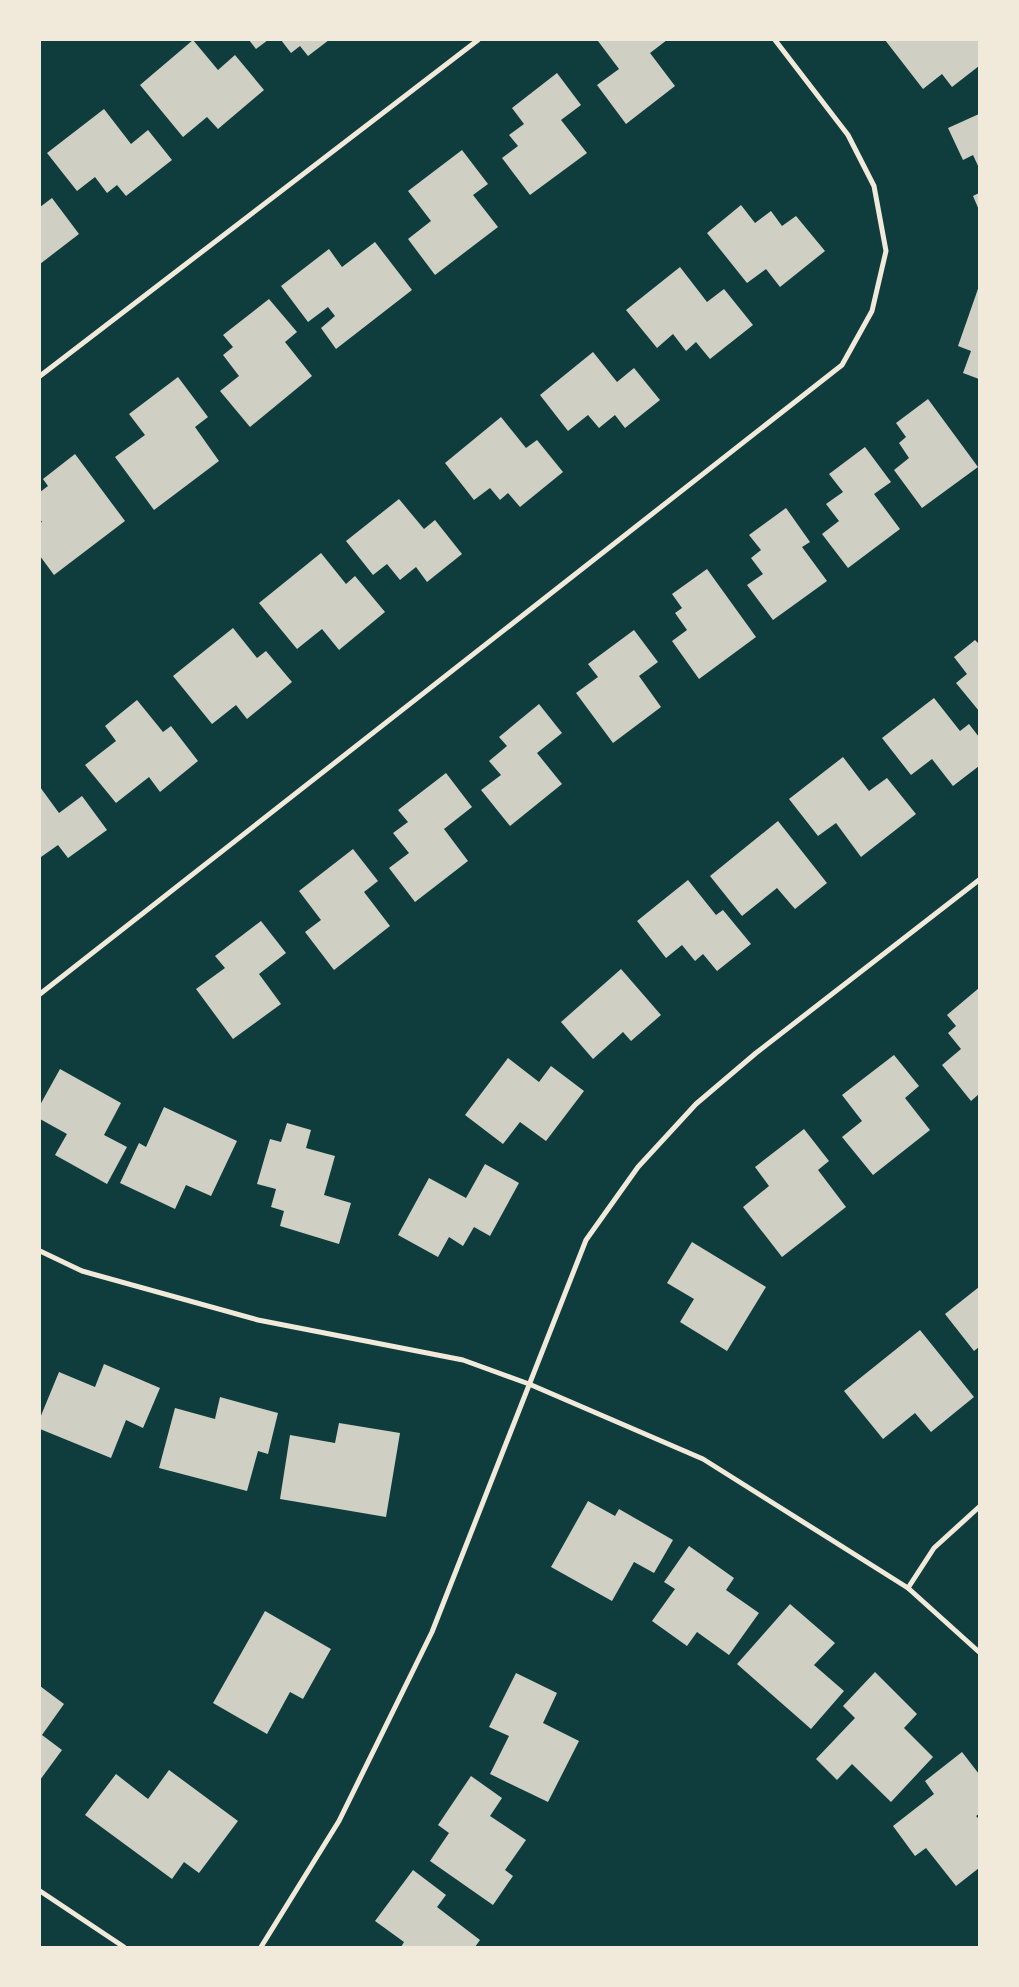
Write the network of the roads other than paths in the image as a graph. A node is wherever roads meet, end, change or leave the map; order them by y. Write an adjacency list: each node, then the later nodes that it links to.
1 (478, 40): 3 (street)
2 (775, 40): 5 (street)
3 (40, 376)
4 (979, 880): 7 (street)
5 (40, 994)
6 (40, 1251): 7 (street)
7 (529, 1384): 9 (street); 13 (street)
8 (979, 1507): 9 (street)
9 (908, 1588): 10 (street)
10 (979, 1652)
11 (40, 1891): 12 (street)
12 (124, 1947)
13 (261, 1947)

